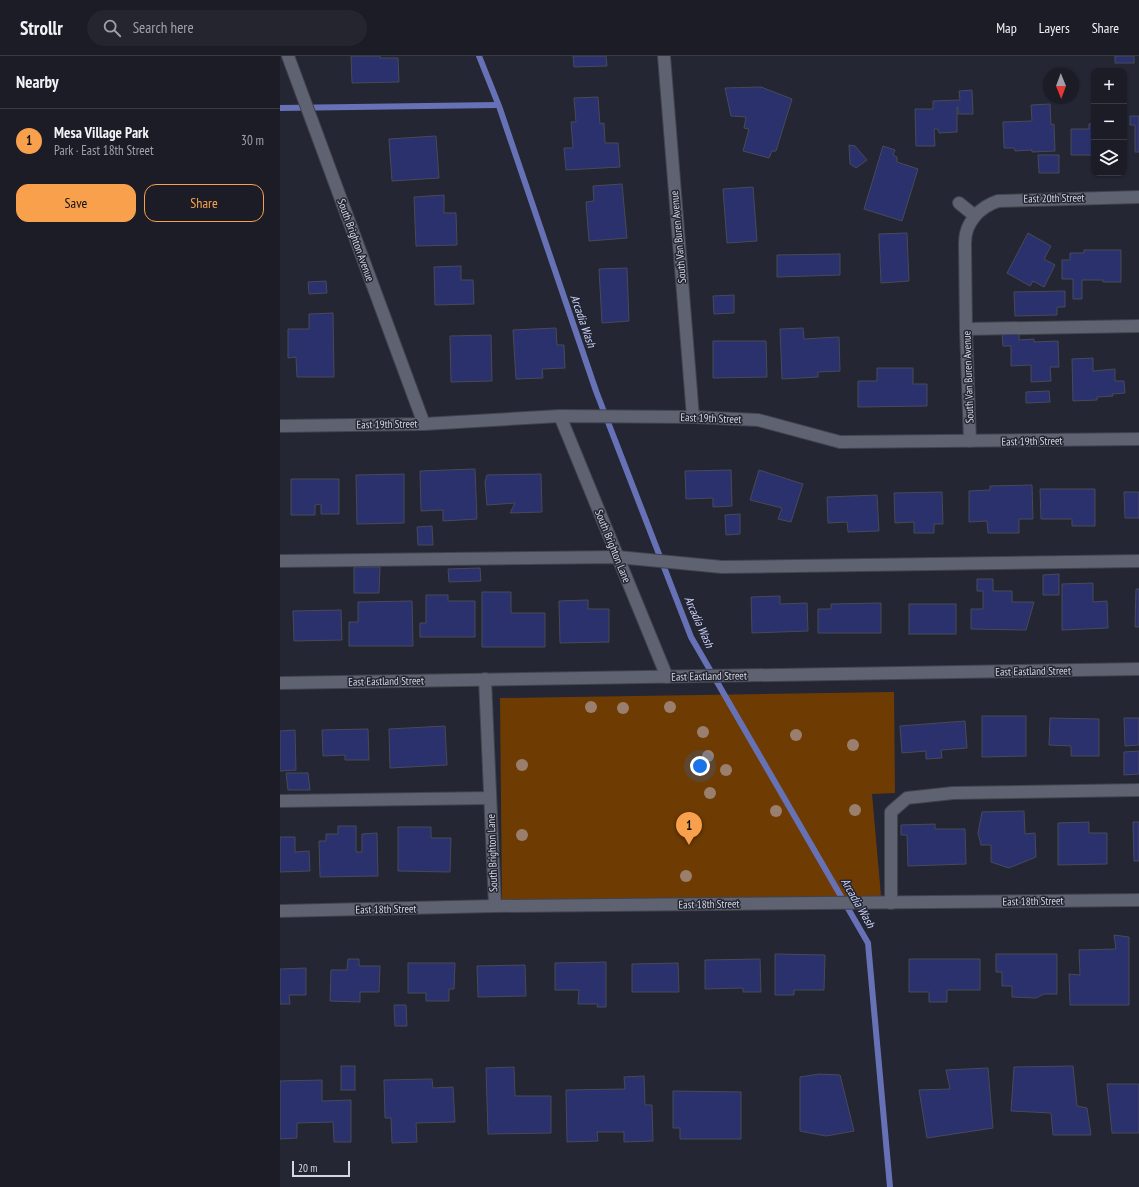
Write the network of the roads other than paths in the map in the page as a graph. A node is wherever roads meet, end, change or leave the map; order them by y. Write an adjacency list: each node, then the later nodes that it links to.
1 (288, 56): 10 (street, South Brighton Avenue)
2 (664, 56): 9 (street, South Van Buren Avenue)
3 (1139, 197): 5 (street, East 20th Street)
4 (959, 203): 5 (street)
5 (975, 216): 7 (street, South Van Buren Avenue)
6 (1139, 326): 7 (street)
7 (966, 329): 13 (street, South Van Buren Avenue)
8 (560, 416): 9 (street, East 19th Street); 10 (street, East 19th Street); 14 (street, South Brighton Lane)
9 (693, 417): 13 (street, East 19th Street)
10 (424, 424): 11 (street, East 19th Street)
11 (280, 426)
12 (1139, 440): 13 (street, East 19th Street)
13 (970, 441)
14 (618, 557): 15 (street); 16 (street); 18 (street, South Brighton Lane)
15 (280, 561)
16 (1139, 561)
17 (1139, 669): 18 (street, East Eastland Street)
18 (667, 677): 19 (street, East Eastland Street)
19 (485, 679): 20 (street, East Eastland Street); 22 (street, South Brighton Lane)
20 (280, 683)
21 (1139, 790): 25 (street)
22 (490, 798): 23 (street); 26 (street, South Brighton Lane)
23 (280, 801)
24 (1139, 900): 25 (street, East 18th Street)
25 (891, 902): 26 (street, East 18th Street)
26 (494, 906): 27 (street, East 18th Street)
27 (280, 911)

